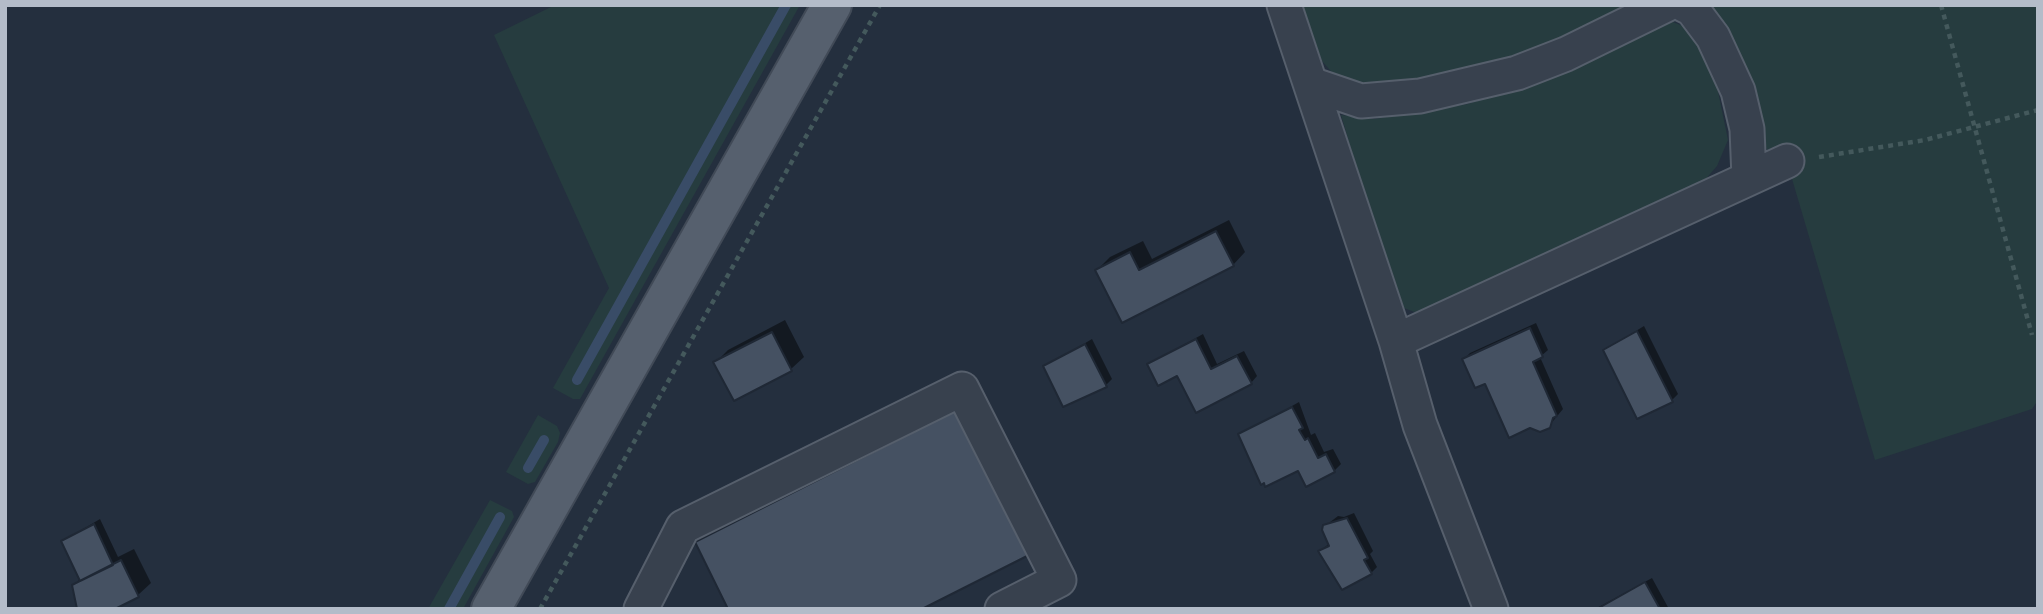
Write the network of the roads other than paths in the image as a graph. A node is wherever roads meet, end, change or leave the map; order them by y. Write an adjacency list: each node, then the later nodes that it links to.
1 (832, 5): 9 (main road)
2 (1284, 5): 5 (street)
3 (1666, 5): 5 (street)
4 (1684, 5): 7 (street)
5 (1311, 84): 8 (street)
6 (1787, 162): 7 (street)
7 (1749, 178): 8 (street)
8 (1396, 341): 12 (street)
9 (491, 609)
10 (642, 609): 11 (street)
11 (1002, 609)
12 (1491, 609)

